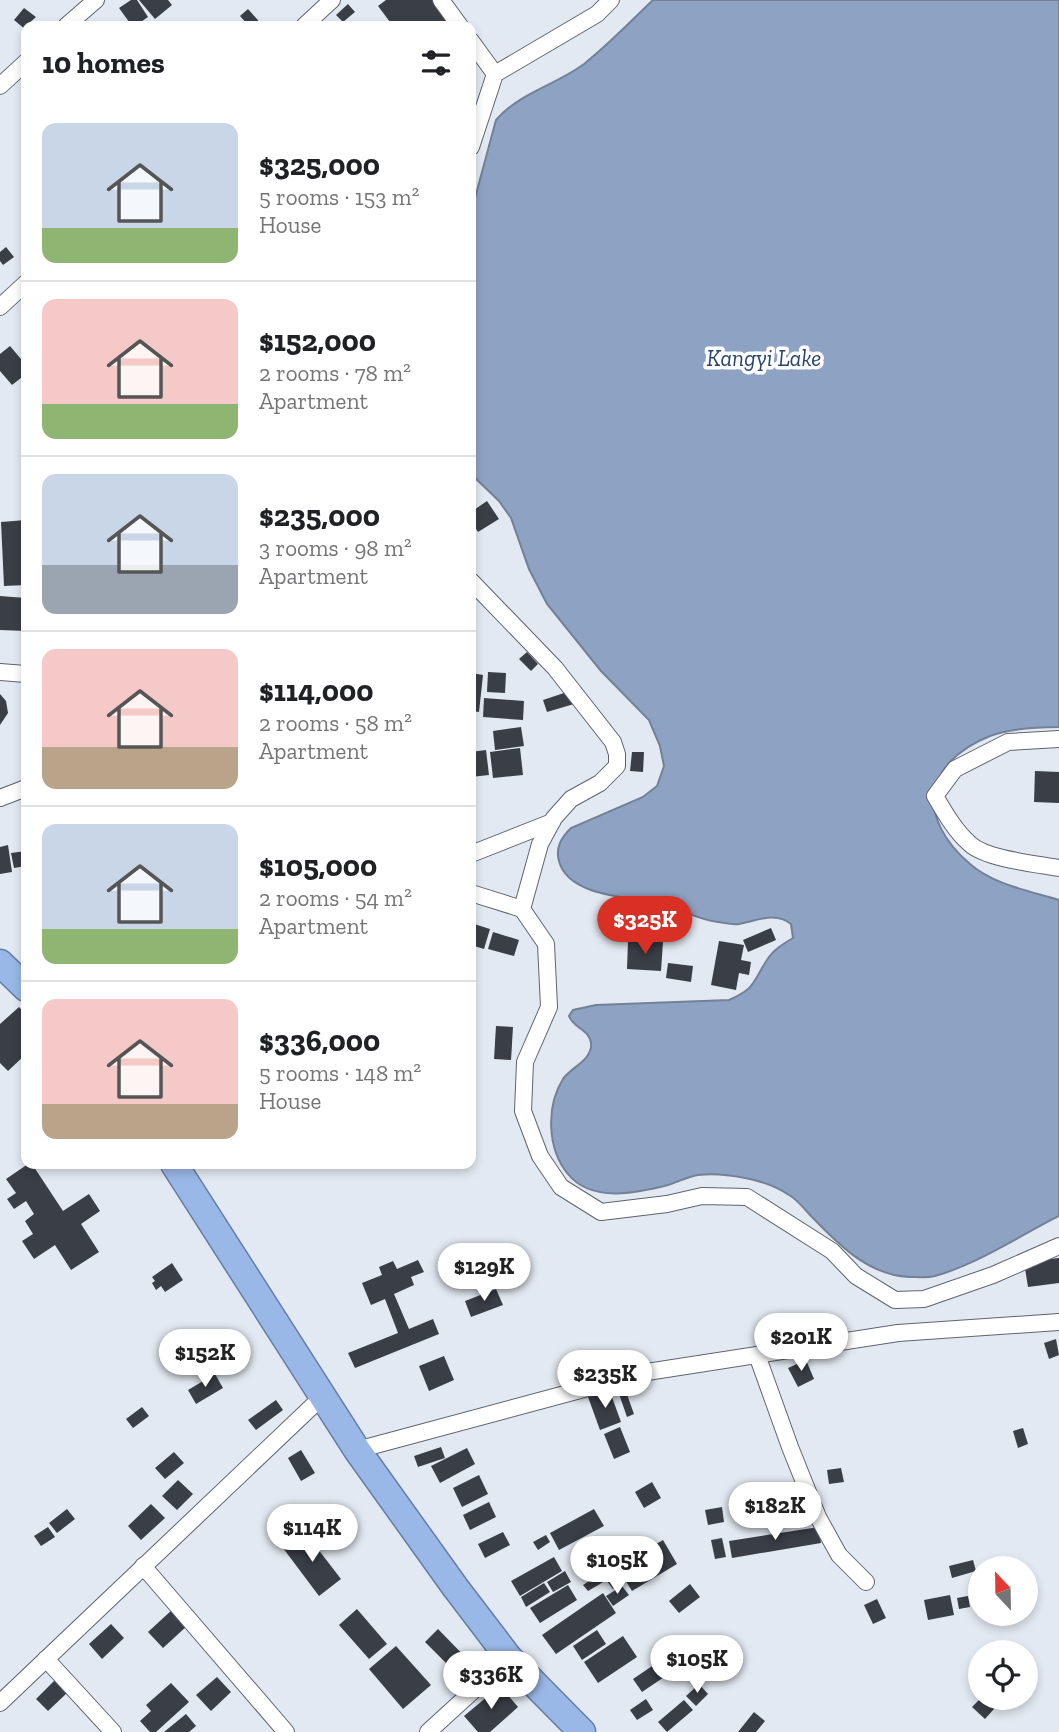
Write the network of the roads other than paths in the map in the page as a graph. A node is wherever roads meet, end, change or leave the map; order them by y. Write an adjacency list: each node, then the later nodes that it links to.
1 (96, 0): 5 (street)
2 (332, 0): 6 (street)
3 (441, 0): 7 (street)
4 (611, 0): 10 (street)
5 (77, 6)
6 (309, 21)
7 (456, 21)
8 (476, 48): 10 (street)
9 (21, 67): 11 (street)
10 (495, 74): 12 (street)
11 (0, 86)
12 (476, 131)
13 (21, 288): 14 (street)
14 (0, 307)
15 (476, 586): 21 (street)
16 (0, 672): 17 (street)
17 (21, 674)
18 (1059, 738): 23 (street)
19 (21, 790): 20 (street)
20 (0, 798)
21 (552, 822): 22 (street); 25 (street)
22 (476, 852)
23 (1059, 868)
24 (476, 895): 25 (street)
25 (522, 909): 27 (street)
26 (177, 1169): 30 (highway)
27 (1059, 1245)
28 (1059, 1322): 29 (street)
29 (757, 1355): 31 (street); 33 (street)
30 (324, 1395): 31 (highway); 32 (street)
31 (357, 1450): 34 (highway)
32 (143, 1566): 35 (street); 38 (street)
33 (866, 1582)
34 (509, 1658): 39 (street); 40 (highway)
35 (46, 1659): 36 (street); 37 (street)
36 (0, 1703)
37 (113, 1732)
38 (286, 1732)
39 (428, 1732)
40 (582, 1732)

